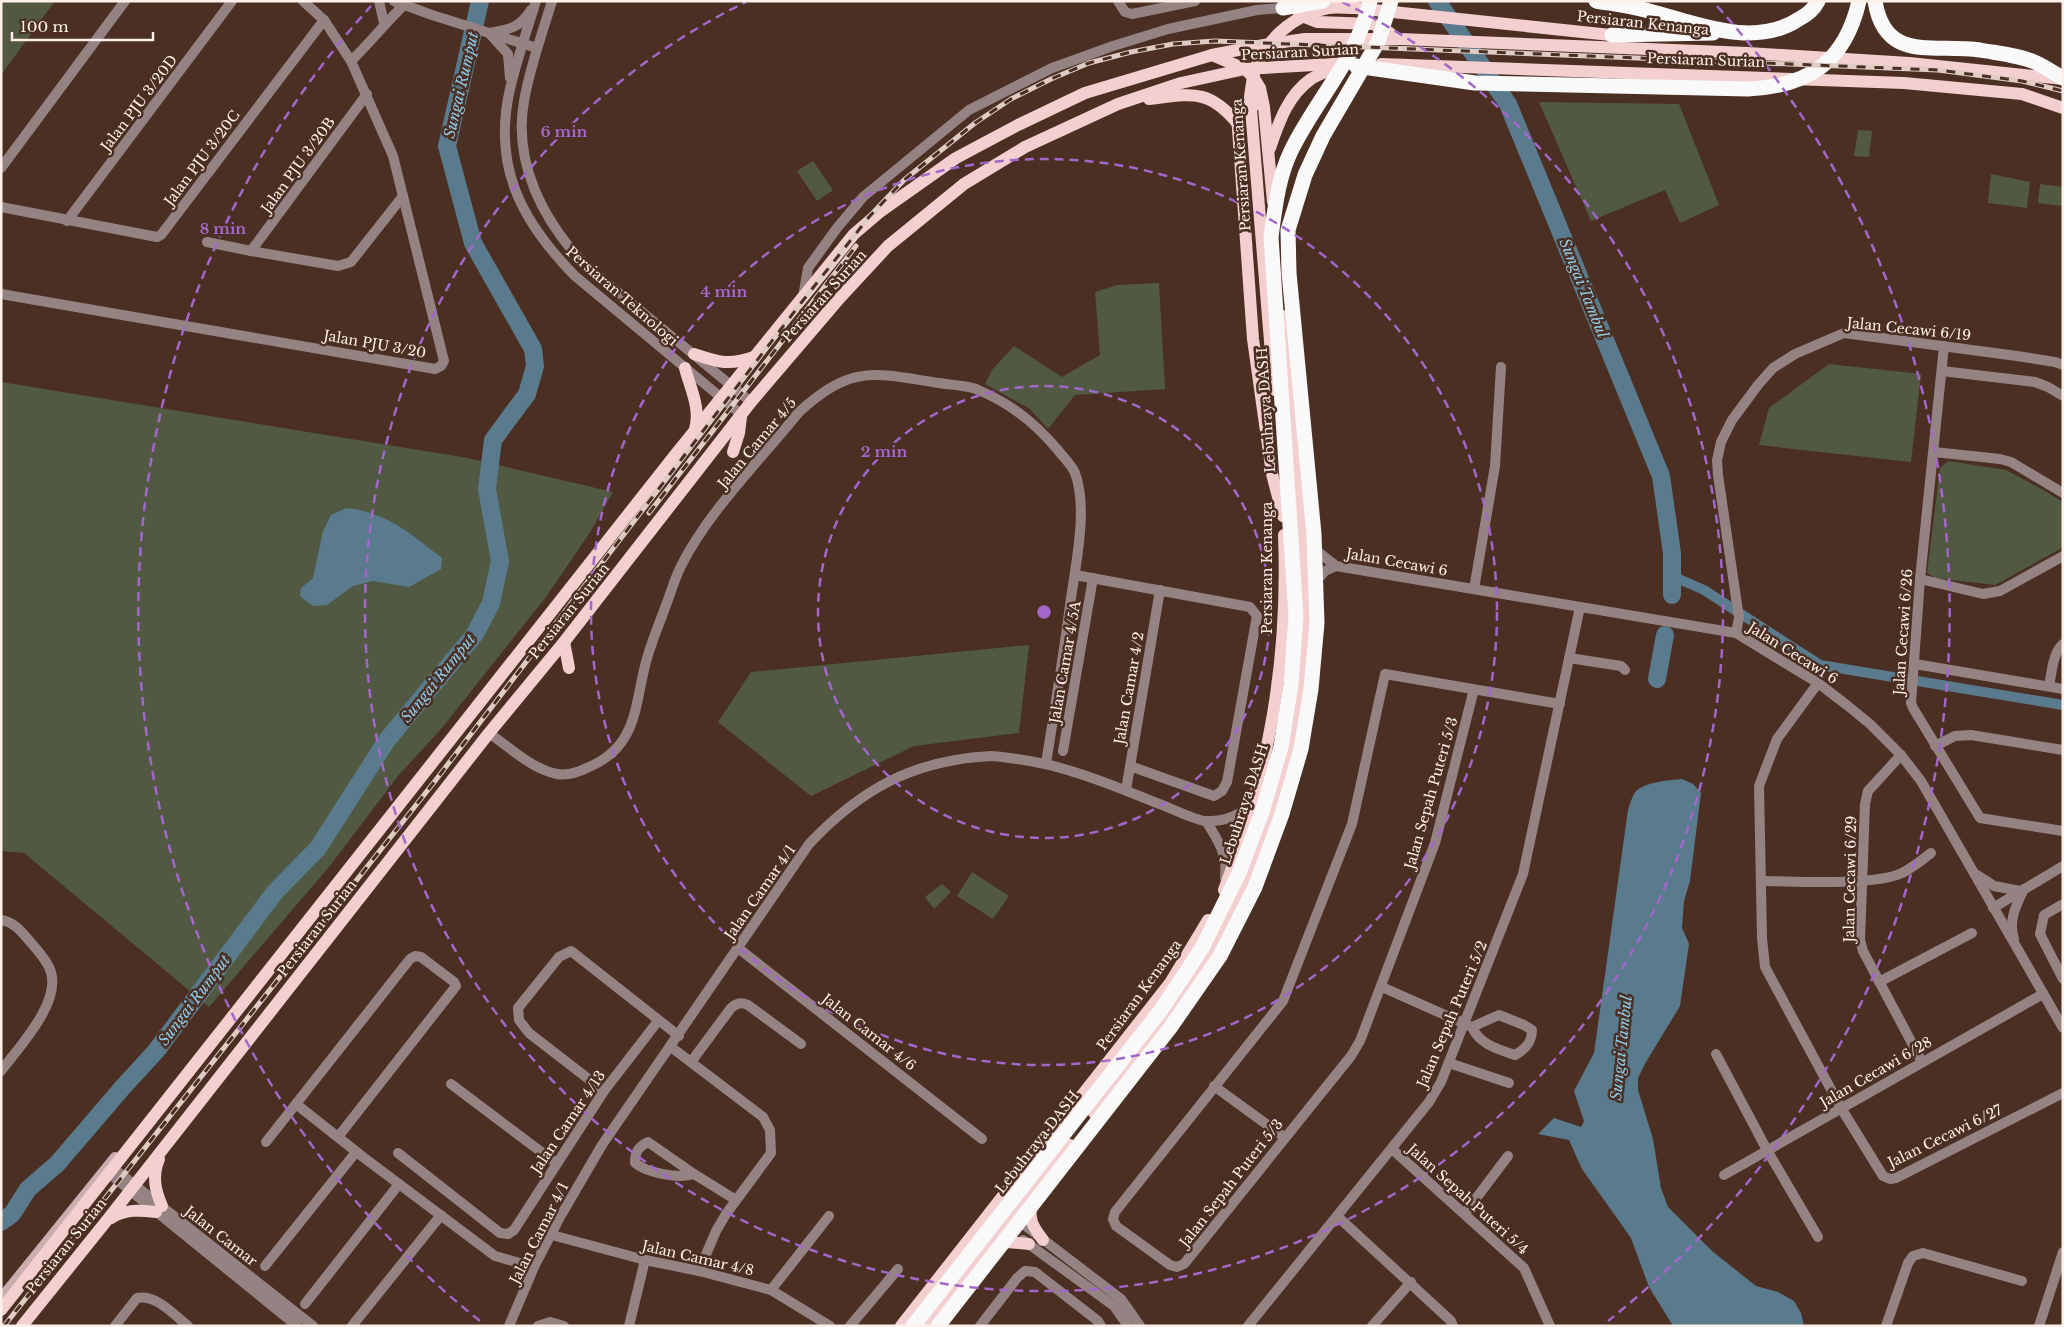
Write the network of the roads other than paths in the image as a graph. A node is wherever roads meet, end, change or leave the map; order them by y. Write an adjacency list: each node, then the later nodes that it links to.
1 (125, 1): 40 (street)
2 (232, 1): 43 (street, Jalan PJU 3/20D)
3 (303, 1): 19 (street, Jalan PJU 3/20)
4 (380, 1): 20 (street)
5 (535, 1): 21 (street); 25 (street, Persiaran Teknologi)
6 (552, 1): 26 (street, Persiaran Teknologi)
7 (1118, 1): 8 (street)
8 (1195, 1)
9 (1323, 1): 18 (highway)
10 (1370, 1): 191 (highway, Lebuhraya DASH)
11 (1391, 1): 193 (highway)
12 (1596, 1): 22 (highway)
13 (1818, 1): 22 (highway)
14 (1859, 1): 30 (highway)
15 (1875, 1): 32 (highway)
16 (399, 3): 20 (street); 21 (street)
17 (1255, 6): 18 (street); 47 (street)
18 (1283, 8): 24 (main road)
19 (324, 20): 29 (street, Jalan PJU 3/20); 43 (street, Jalan PJU 3/20C)
20 (384, 23): 29 (street)
21 (486, 32): 25 (street); 33 (street)
22 (1734, 33): 23 (highway)
23 (1612, 35): 27 (main road, Persiaran Kenanga); 64 (main road, Persiaran Kenanga)
24 (1400, 39): 27 (main road, Persiaran Surian); 28 (main road, Persiaran Surian)
25 (523, 44): 26 (street); 33 (street, Persiaran Teknologi)
26 (537, 48): 49 (street, Persiaran Teknologi)
27 (1748, 53): 32 (main road, Persiaran Surian)
28 (1212, 55): 31 (main road); 47 (main road, Persiaran Surian)
29 (351, 61): 34 (street, Jalan PJU 3/20)
30 (1343, 64): 31 (main road, Persiaran Surian); 37 (main road, Persiaran Surian); 39 (main road)
31 (1245, 68): 35 (main road, Persiaran Surian); 36 (main road)
32 (2063, 79)
33 (510, 90): 53 (street, Persiaran Teknologi)
34 (367, 94): 41 (street, Jalan PJU 3/20); 45 (street, Jalan PJU 3/20B)
35 (1118, 104): 38 (main road); 58 (main road, Persiaran Surian)
36 (1264, 107): 38 (main road); 39 (main road)
37 (2063, 108)
38 (1238, 124): 64 (main road)
39 (1268, 156): 65 (main road)
40 (1, 168)
41 (403, 196): 45 (street); 46 (street, Jalan PJU 3/20)
42 (1, 207): 43 (street)
43 (67, 221)
44 (207, 242): 45 (street)
45 (251, 251)
46 (1, 294)
47 (802, 297): 50 (main road, Persiaran Surian)
48 (1944, 346): 51 (street, Jalan Cecawi 6/19); 54 (street, Jalan Cecawi 6/26); 75 (street, Jalan Cecawi 6/19)
49 (694, 354): 50 (main road); 55 (street, Persiaran Teknologi)
50 (755, 357): 55 (main road, Persiaran Surian)
51 (2063, 365)
52 (1501, 367): 71 (street)
53 (684, 368): 57 (street, Persiaran Teknologi); 60 (main road)
54 (1942, 371): 56 (street); 62 (street, Jalan Cecawi 6/26)
55 (731, 385): 57 (main road, Persiaran Surian); 58 (street, Persiaran Teknologi)
56 (2063, 396)
57 (720, 398): 59 (street, Persiaran Teknologi); 60 (main road, Persiaran Surian)
58 (751, 402): 59 (main road, Persiaran Surian)
59 (742, 415): 61 (main road); 76 (main road, Persiaran Surian)
60 (695, 431): 134 (main road, Persiaran Surian)
61 (733, 452)
62 (1934, 452): 63 (street); 70 (street, Jalan Cecawi 6/26)
63 (2063, 493)
64 (1283, 516): 95 (main road, Persiaran Kenanga)
65 (1300, 530): 67 (street); 73 (main road)
66 (2063, 556): 70 (street)
67 (1336, 566): 71 (street, Jalan Cecawi 6); 73 (street)
68 (1074, 575): 69 (street); 87 (street, Jalan Camar 4/5); 92 (street, Jalan Camar 4/5)
69 (1093, 578): 72 (street); 90 (street, Jalan Camar 4/5A)
70 (1920, 579): 79 (street, Jalan Cecawi 6/26)
71 (1474, 589): 74 (street, Jalan Cecawi 6)
72 (1160, 590): 93 (street, Jalan Camar 4/2); 93 (street)
73 (1305, 607): 139 (main road)
74 (1580, 607): 75 (street, Jalan Cecawi 6); 78 (street, Jalan Sepah Puteri 5/2)
75 (1736, 633): 82 (street, Jalan Cecawi 6)
76 (564, 642): 80 (main road); 87 (main road, Persiaran Surian)
77 (2063, 644): 83 (street)
78 (1569, 658): 81 (street); 86 (street, Jalan Sepah Puteri 5/2)
79 (1915, 664): 83 (street); 88 (street, Jalan Cecawi 6/26)
80 (569, 668)
81 (1625, 670)
82 (1818, 683): 91 (street, Jalan Cecawi 6); 102 (street, Jalan Cecawi 6/27)
83 (2049, 686): 85 (street)
84 (1474, 689): 86 (street); 113 (street, Jalan Sepah Puteri 5/3); 129 (street, Jalan Sepah Puteri 5/3)
85 (2063, 689)
86 (1560, 704): 116 (street, Jalan Sepah Puteri 5/2)
87 (489, 733): 141 (main road, Persiaran Surian)
88 (1935, 746): 89 (street); 97 (street, Jalan Cecawi 6/26)
89 (2063, 750)
90 (1063, 751)
91 (1901, 755): 100 (street, Jalan Cecawi 6); 101 (street, Jalan Cecawi 6/29)
92 (1046, 762): 94 (street, Jalan Camar 4/1); 109 (street, Jalan Camar 4/1)
93 (1130, 766): 94 (street, Jalan Camar 4/2)
94 (1126, 790): 96 (street, Jalan Camar 4/1)
95 (1257, 792): 96 (street); 103 (main road, Persiaran Kenanga)
96 (1206, 822): 103 (street)
97 (2063, 831)
98 (1931, 853): 101 (street)
99 (2063, 866): 104 (street)
100 (1971, 869): 104 (street); 106 (street, Jalan Cecawi 6)
101 (1862, 880): 102 (street); 112 (street, Jalan Cecawi 6/29)
102 (1762, 881): 133 (street, Jalan Cecawi 6/27)
103 (1224, 890): 125 (main road, Persiaran Kenanga)
104 (2023, 890): 106 (street); 110 (street)
105 (2063, 904): 111 (street)
106 (1992, 908): 110 (street, Jalan Cecawi 6)
107 (1, 920): 126 (street)
108 (1972, 933): 112 (street)
109 (738, 948): 118 (street, Jalan Camar 4/1); 137 (street, Jalan Camar 4/6)
110 (2017, 950): 114 (street, Jalan Cecawi 6)
111 (2063, 980)
112 (1879, 982): 123 (street, Jalan Cecawi 6/29)
113 (1382, 987): 116 (street); 136 (street, Jalan Sepah Puteri 5/3)
114 (2042, 994): 117 (street, Jalan Cecawi 6); 123 (street, Jalan Cecawi 6/28)
115 (658, 1021): 118 (street); 130 (street, Jalan Camar 4/13); 130 (street)
116 (1468, 1025): 116 (street); 124 (street, Jalan Sepah Puteri 5/2)
117 (2063, 1028)
118 (678, 1036): 120 (street, Jalan Camar 4/1)
119 (801, 1044): 122 (street)
120 (671, 1047): 122 (street); 160 (street, Jalan Camar 4/1)
121 (1716, 1054): 142 (street)
122 (691, 1062): 152 (street)
123 (1922, 1062): 133 (street, Jalan Cecawi 6/28)
124 (1449, 1063): 127 (street); 140 (street, Jalan Sepah Puteri 5/2)
125 (1104, 1068): 159 (main road); 189 (main road, Persiaran Kenanga)
126 (1, 1070)
127 (1510, 1083)
128 (451, 1084): 146 (street)
129 (1214, 1086): 136 (street); 136 (street, Jalan Sepah Puteri 5/3)
130 (604, 1090): 146 (street, Jalan Camar 4/13)
131 (2063, 1093): 133 (street, Jalan Cecawi 6/27)
132 (296, 1104): 135 (street); 135 (street); 138 (street)
133 (1841, 1108): 142 (street, Jalan Cecawi 6/28)
134 (155, 1114): 147 (main road, Persiaran Surian); 174 (main road, Persiaran Surian)
135 (338, 1137): 143 (street)
136 (1284, 1137)
137 (982, 1139)
138 (266, 1142)
139 (1073, 1142): 159 (main road); 162 (main road)
140 (1392, 1149): 154 (street, Jalan Sepah Puteri 5/4); 157 (street, Jalan Sepah Puteri 5/2)
141 (162, 1150): 151 (main road, Persiaran Surian); 153 (main road)
142 (1767, 1150): 149 (street, Jalan Cecawi 6/28); 161 (street)
143 (356, 1152): 150 (street); 166 (street)
144 (398, 1153): 146 (street, Jalan Camar 4/13)
145 (1508, 1156): 154 (street)
146 (556, 1163)
147 (111, 1170): 151 (street, Jalan Camar); 176 (main road, Persiaran Surian)
148 (694, 1174): 148 (street); 152 (street)
149 (1724, 1175)
150 (399, 1184): 155 (street); 175 (street)
151 (133, 1188): 153 (street, Jalan Camar); 158 (main road, Persiaran Surian)
152 (736, 1200): 169 (street)
153 (159, 1209): 158 (main road); 180 (street, Jalan Camar); 181 (street, Jalan Camar)
154 (1465, 1213): 201 (street, Jalan Sepah Puteri 5/4)
155 (441, 1215): 167 (street); 182 (street)
156 (829, 1216): 173 (street)
157 (1337, 1216): 172 (street); 198 (street, Jalan Sepah Puteri 5/2)
158 (108, 1219): 177 (main road, Persiaran Surian)
159 (1006, 1221): 162 (street); 163 (street); 171 (main road); 190 (main road)
160 (552, 1234): 165 (street, Jalan Camar 4/8); 167 (street, Jalan Camar 4/1)
161 (1818, 1237)
162 (1043, 1240): 197 (street)
163 (1029, 1244): 171 (main road); 196 (street)
164 (2063, 1252): 203 (street)
165 (645, 1260): 169 (street, Jalan Camar 4/8); 186 (street)
166 (265, 1266)
167 (534, 1267): 183 (street, Jalan Camar 4/1)
168 (898, 1269): 188 (street)
169 (699, 1271): 173 (street, Jalan Camar 4/8)
170 (2022, 1281): 202 (street)
171 (961, 1282): 192 (main road)
172 (1411, 1282): 199 (street); 200 (street)
173 (771, 1290): 187 (street, Jalan Camar 4/8)
174 (1, 1298)
175 (305, 1304)
176 (1, 1310)
177 (22, 1326)
178 (115, 1326): 179 (street)
179 (188, 1326)
180 (297, 1326)
181 (313, 1326)
182 (352, 1326)
183 (509, 1326)
184 (538, 1326): 185 (street)
185 (564, 1326)
186 (630, 1326)
187 (830, 1326)
188 (850, 1326)
189 (901, 1326)
190 (906, 1326)
191 (913, 1326)
192 (928, 1326)
193 (938, 1326)
194 (980, 1326): 195 (street)
195 (1101, 1326)
196 (1128, 1326)
197 (1140, 1326)
198 (1248, 1326)
199 (1372, 1326)
200 (1453, 1326)
201 (1550, 1326)
202 (1886, 1326)
203 (2039, 1326)

